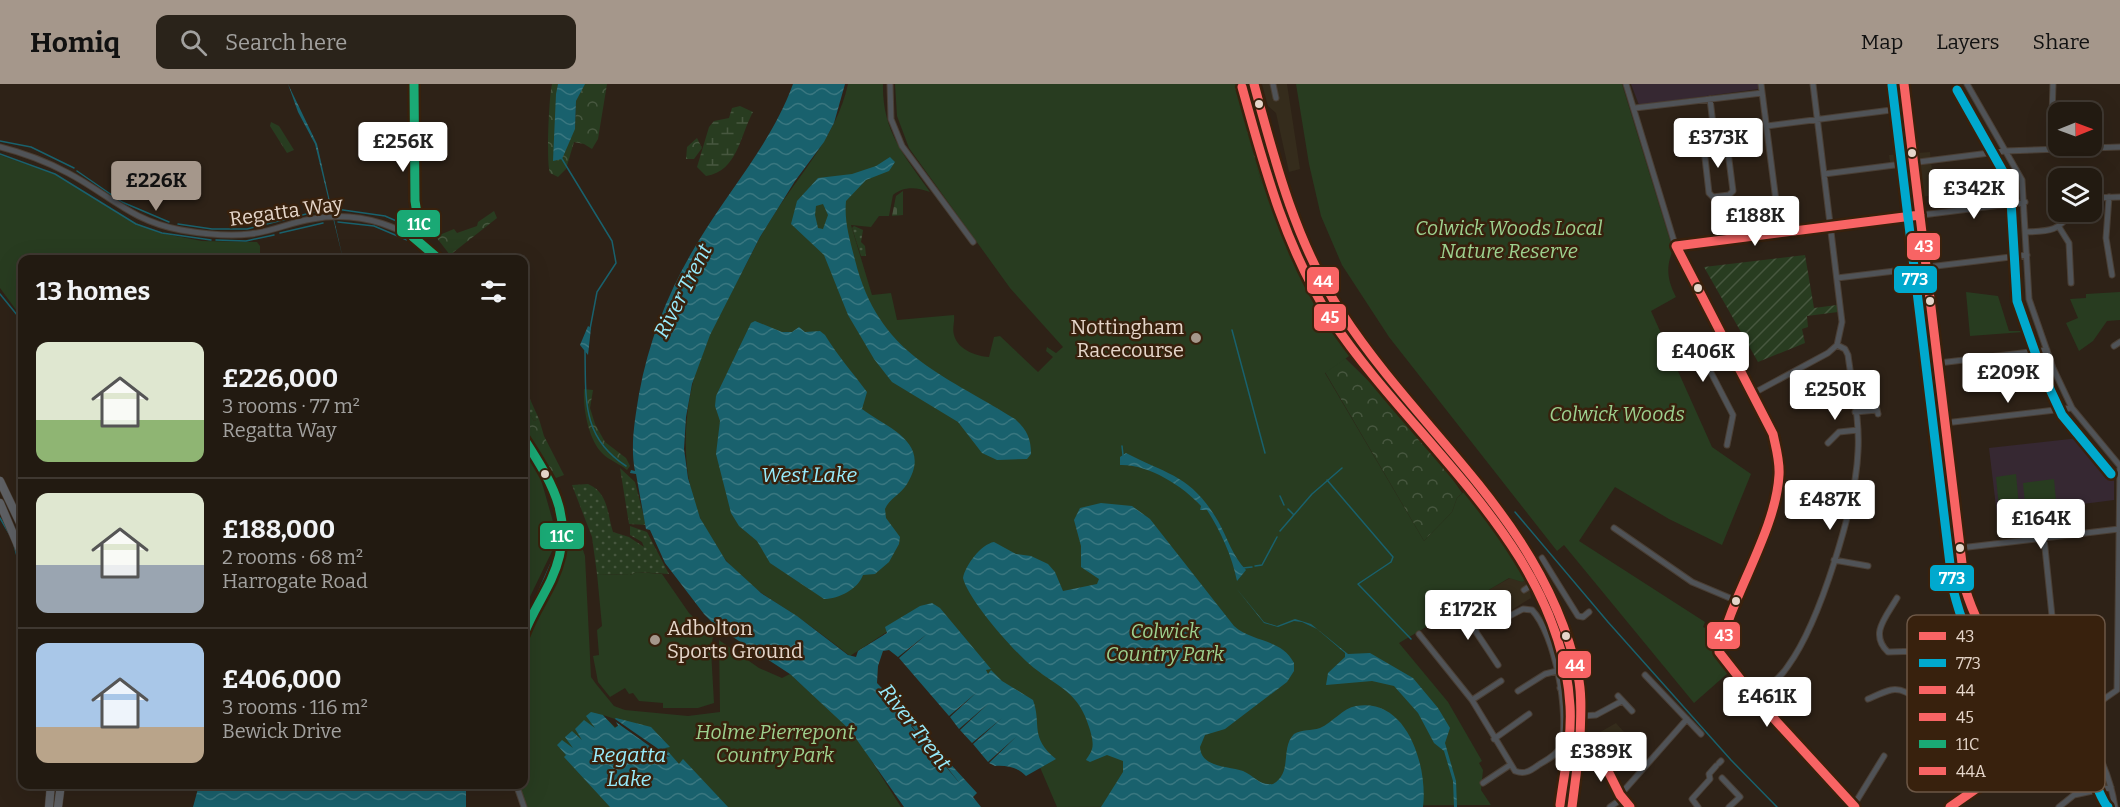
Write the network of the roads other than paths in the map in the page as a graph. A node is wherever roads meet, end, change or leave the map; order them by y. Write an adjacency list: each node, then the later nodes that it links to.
1 (414, 84): 37 (street)
2 (890, 84): 38 (street)
3 (1254, 84): 75 (main road)
4 (1273, 84): 12 (street)
5 (1626, 84): 15 (street)
6 (1761, 84): 11 (street)
7 (1813, 84): 17 (street)
8 (1904, 84): 16 (street)
9 (1967, 84): 24 (street)
10 (2053, 84): 14 (street)
11 (1762, 93): 13 (street); 18 (street)
12 (1268, 96)
13 (1710, 99): 15 (street); 19 (street)
14 (2053, 102)
15 (1635, 108): 39 (street)
16 (1907, 108): 17 (street); 25 (street)
17 (1817, 120): 18 (street); 26 (street)
18 (1767, 126): 35 (street)
19 (1715, 141): 19 (street)
20 (0, 147): 37 (street, Regatta Way)
21 (2120, 147): 22 (street)
22 (2102, 148)
23 (2048, 149): 24 (street)
24 (2005, 151): 25 (street); 30 (street)
25 (1913, 163): 26 (street); 31 (street)
26 (1824, 174): 33 (street)
27 (2102, 197): 28 (street)
28 (2109, 197): 29 (street); 43 (street)
29 (2120, 197)
30 (2025, 202): 31 (street); 36 (street)
31 (1920, 215): 33 (street); 42 (street)
32 (2063, 222): 34 (street)
33 (1831, 226): 35 (street); 44 (street)
34 (2060, 227): 36 (street); 45 (street)
35 (1780, 232): 39 (street)
36 (2025, 232): 41 (street)
37 (413, 237): 40 (street, Regatta Way)
38 (973, 242)
39 (1676, 246): 49 (street)
40 (435, 255)
41 (2027, 255): 42 (street); 51 (street)
42 (1927, 268): 44 (street); 53 (street)
43 (2120, 269)
44 (1837, 278): 48 (street)
45 (2073, 279)
46 (1671, 336): 52 (street)
47 (2118, 340): 50 (street)
48 (1837, 345): 54 (street); 57 (street)
49 (1726, 346): 52 (street); 54 (street)
50 (2114, 346)
51 (2046, 350): 53 (street); 55 (street)
52 (1705, 361): 62 (street)
53 (1939, 363): 58 (street)
54 (1752, 394): 80 (street)
55 (2072, 408): 58 (street); 63 (street)
56 (1877, 410): 57 (street)
57 (1855, 412): 59 (street)
58 (1945, 423): 71 (street)
59 (1858, 430): 60 (street); 73 (street)
60 (1828, 443)
61 (528, 445): 86 (street)
62 (1727, 445)
63 (2120, 466): 68 (street)
64 (0, 481): 66 (highway)
65 (0, 502): 70 (highway)
66 (18, 519)
67 (1614, 528): 80 (street)
68 (2119, 529): 69 (street); 100 (street)
69 (2044, 538): 71 (street); 84 (street)
70 (18, 545)
71 (1960, 548): 83 (street)
72 (1543, 559): 77 (street)
73 (1834, 560): 74 (street); 98 (street)
74 (1868, 566)
75 (1544, 579): 76 (street); 81 (main road)
76 (1524, 590)
77 (1565, 598): 81 (street); 82 (street)
78 (1897, 598): 88 (street)
79 (1471, 601): 85 (street)
80 (1737, 601): 98 (street)
81 (1555, 603): 93 (main road)
82 (1589, 612)
83 (1974, 615)
84 (2052, 615)
85 (1484, 621): 89 (street); 90 (street)
86 (528, 626)
87 (1419, 634): 101 (street)
88 (1907, 653)
89 (1498, 665)
90 (1557, 671): 94 (street); 95 (street)
91 (1645, 675): 106 (street)
92 (1501, 681): 101 (street)
93 (1580, 684): 94 (street); 105 (main road)
94 (1560, 688): 112 (street)
95 (1518, 691)
96 (1907, 694): 99 (street)
97 (1618, 696): 102 (street)
98 (1755, 698): 126 (street)
99 (1868, 699)
100 (2105, 699)
101 (1472, 700): 108 (street)
102 (1622, 701): 103 (street); 105 (street)
103 (1632, 711)
104 (1525, 714): 108 (street)
105 (1582, 716): 109 (main road)
106 (1687, 719): 107 (street); 124 (street)
107 (1701, 734)
108 (1494, 739): 112 (street)
109 (1580, 744): 124 (street); 130 (main road)
110 (1884, 756): 126 (street)
111 (1719, 764): 133 (street)
112 (1510, 765): 115 (street)
113 (2105, 770): 116 (street)
114 (1722, 778): 134 (street)
115 (1485, 780)
116 (2111, 787): 117 (street); 125 (street)
117 (2105, 788)
118 (50, 789): 127 (highway)
119 (60, 789): 128 (highway)
120 (518, 789): 129 (street)
121 (1972, 792): 135 (street)
122 (2088, 792): 136 (street)
123 (2120, 795): 125 (street)
124 (1622, 796): 131 (street); 132 (street)
125 (2113, 796): 137 (street)
126 (1855, 806)
127 (48, 807)
128 (58, 807)
129 (524, 807)
130 (1572, 807)
131 (1610, 807)
132 (1630, 807)
133 (1698, 807)
134 (1729, 807)
135 (1950, 807)
136 (2059, 807)
137 (2115, 807)

